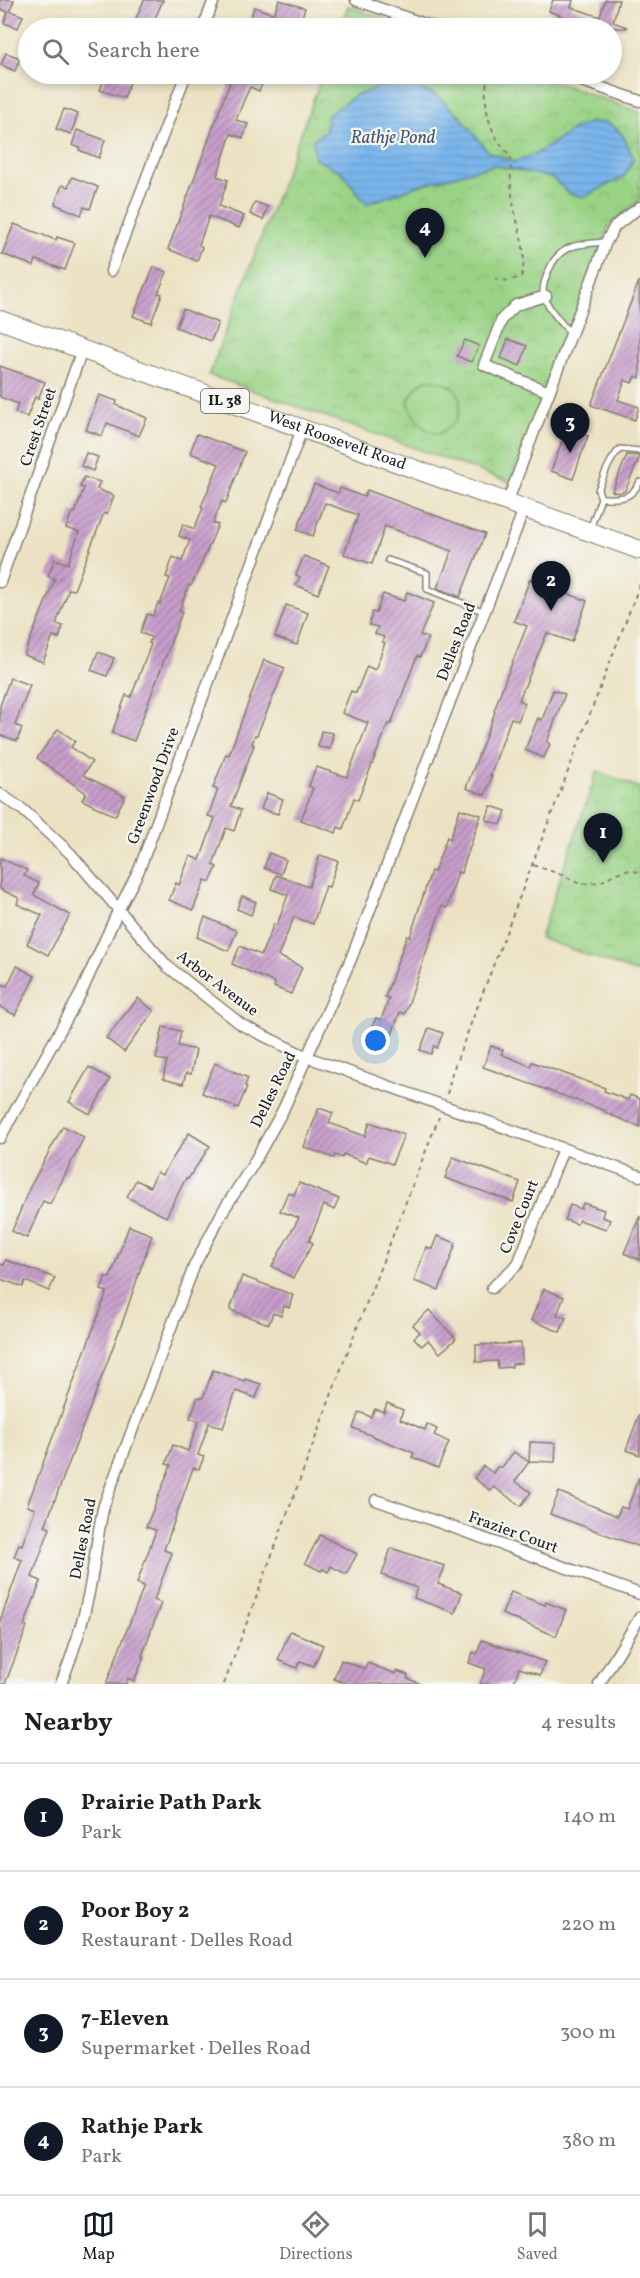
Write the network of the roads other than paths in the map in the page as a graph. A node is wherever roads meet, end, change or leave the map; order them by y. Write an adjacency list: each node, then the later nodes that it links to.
1 (214, 0): 3 (street)
2 (356, 0): 4 (street)
3 (207, 18)
4 (407, 18)
5 (182, 84): 10 (street)
6 (591, 84): 7 (street)
7 (640, 101)
8 (640, 207): 9 (street)
9 (606, 242): 11 (lane); 13 (street)
10 (111, 271)
11 (546, 296): 13 (lane); 15 (street)
12 (0, 320): 14 (main road, West Roosevelt Road / IL 38)
13 (571, 334): 15 (street)
14 (82, 350): 16 (main road, West Roosevelt Road / IL 38); 24 (street, Crest Street)
15 (549, 392): 20 (street)
16 (302, 429): 20 (main road, West Roosevelt Road / IL 38); 29 (street, Greenwood Drive)
17 (640, 451): 19 (lane)
18 (640, 482): 19 (lane)
19 (601, 498): 22 (lane)
20 (507, 503): 21 (main road, West Roosevelt Road / IL 38)
21 (524, 509): 22 (main road, West Roosevelt Road / IL 38); 27 (street, Delles Road)
22 (589, 532): 23 (main road, West Roosevelt Road / IL 38)
23 (640, 550)
24 (5, 551): 26 (street, Crest Street)
25 (388, 560): 27 (lane)
26 (0, 582)
27 (484, 612): 30 (street, Delles Road)
28 (0, 794): 29 (street, Arbor Avenue)
29 (118, 911): 30 (street, Arbor Avenue); 31 (street, Greenwood Drive)
30 (306, 1057): 32 (street, Arbor Avenue); 38 (street, Delles Road)
31 (0, 1138)
32 (562, 1149): 33 (street, Arbor Avenue); 34 (street, Cove Court)
33 (640, 1176)
34 (492, 1288)
35 (376, 1500): 36 (street, Frazier Court)
36 (640, 1594)
37 (640, 1617): 39 (street)
38 (61, 1684)
39 (599, 1684)

